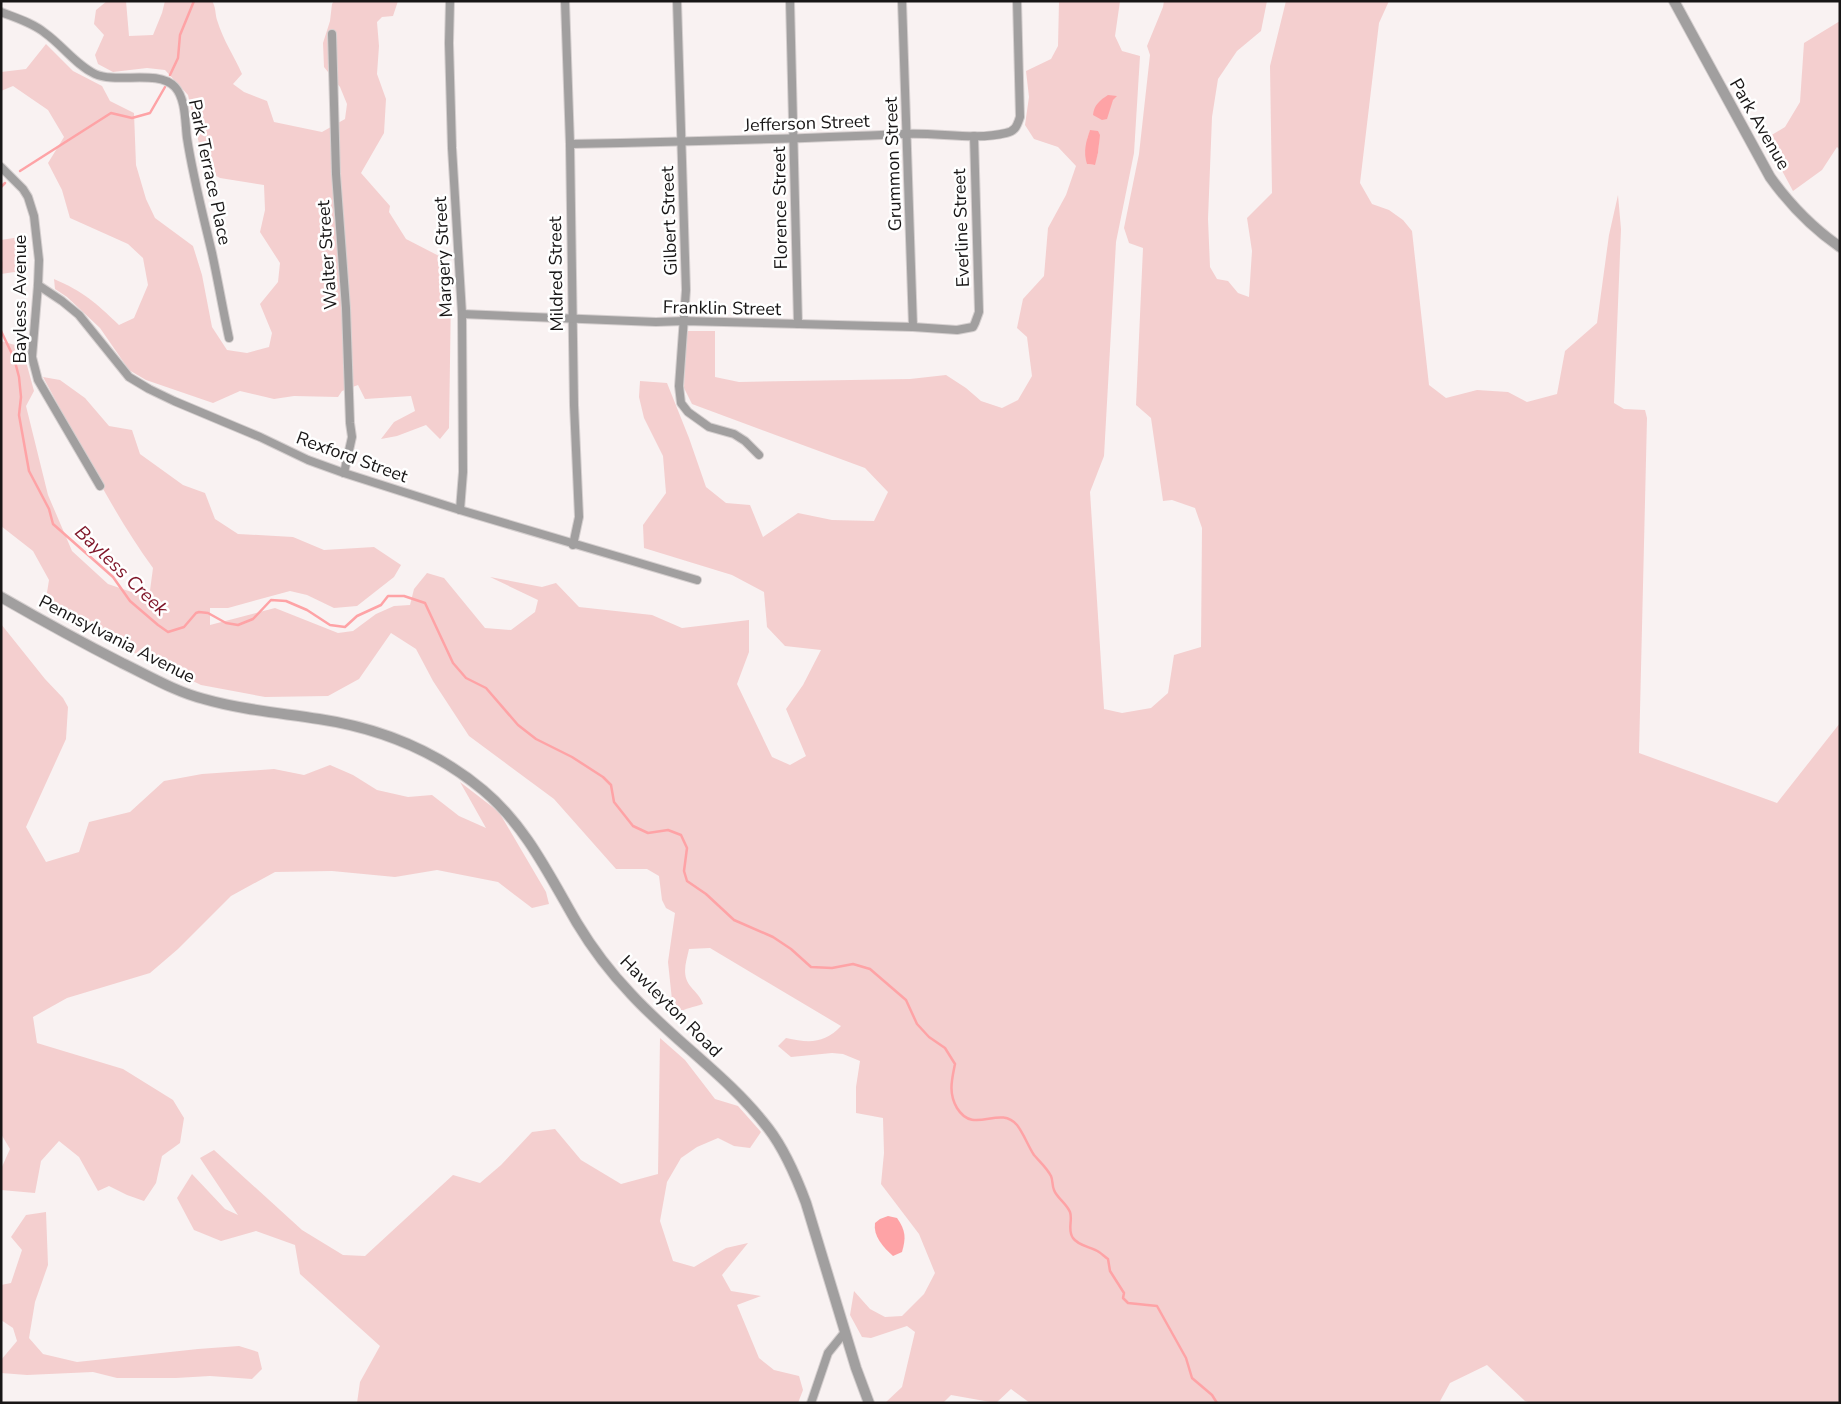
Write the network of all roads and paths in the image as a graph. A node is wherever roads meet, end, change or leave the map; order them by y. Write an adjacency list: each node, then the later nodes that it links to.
1 (450, 1): 18 (street, Margery Street)
2 (565, 1): 14 (street, Mildred Street)
3 (677, 1): 13 (street, Gilbert Street)
4 (790, 1): 12 (street, Florence Street)
5 (902, 1): 10 (street, Grummon Street)
6 (1017, 1): 11 (street, Jefferson Street)
7 (1674, 1): 16 (street, Park Avenue)
8 (1, 12): 24 (street, Park Terrace Place)
9 (332, 34): 26 (street, Walter Street)
10 (907, 134): 11 (street, Jefferson Street); 12 (street, Jefferson Street); 23 (street, Grummon Street)
11 (974, 136): 20 (street, Everline Street)
12 (793, 139): 13 (street, Jefferson Street); 22 (street, Florence Street)
13 (681, 142): 14 (street, Jefferson Street); 21 (street, Gilbert Street)
14 (570, 144): 19 (street, Mildred Street)
15 (1, 167): 17 (street, Bayless Avenue)
16 (1840, 247)
17 (38, 285): 26 (street, Rexford Street); 27 (street, Bayless Avenue)
18 (462, 314): 19 (street, Franklin Street); 28 (street, Margery Street)
19 (572, 319): 21 (street, Franklin Street); 29 (street, Mildred Street)
20 (977, 319): 23 (street, Franklin Street)
21 (684, 321): 22 (street, Franklin Street); 25 (street, Gilbert Street)
22 (798, 324): 23 (street, Franklin Street)
23 (913, 326)
24 (229, 338)
25 (759, 455)
26 (344, 473): 28 (street, Rexford Street)
27 (100, 486)
28 (460, 510): 29 (street, Rexford Street)
29 (573, 544): 30 (street, Rexford Street)
30 (697, 580)
31 (1, 597): 32 (street, Pennsylvania Avenue)
32 (281, 713): 33 (street, Hawleyton Road)
33 (845, 1332): 34 (street); 35 (street, Hawleyton Road)
34 (811, 1403)
35 (869, 1403)

